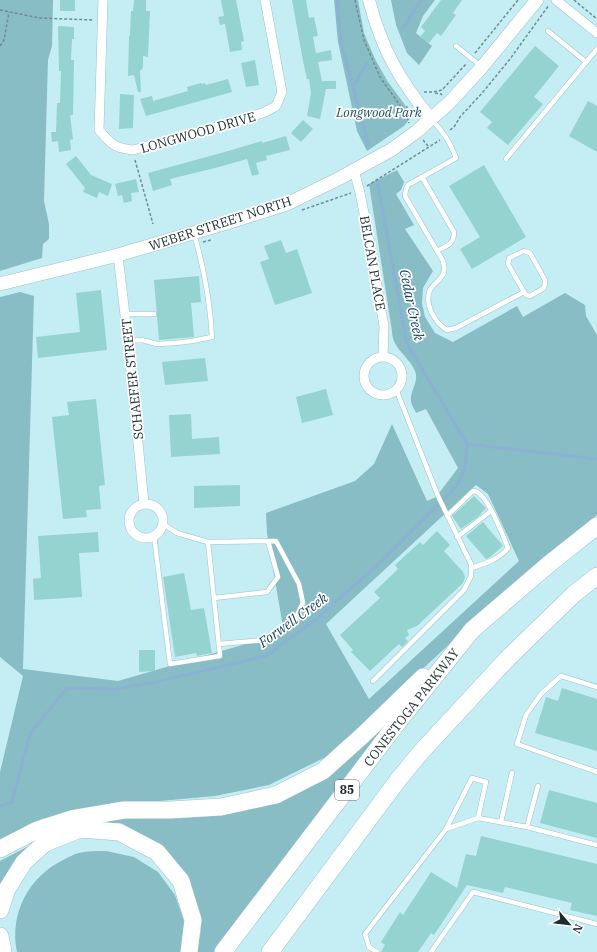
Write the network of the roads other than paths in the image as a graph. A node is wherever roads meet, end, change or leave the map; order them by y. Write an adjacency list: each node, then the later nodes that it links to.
1 (103, 0): 2 (street, LONGWOOD DRIVE)
2 (265, 0)
3 (369, 0): 12 (street)
4 (556, 0): 7 (street)
5 (542, 3): 11 (main road, WEBER STREET NORTH)
6 (548, 31): 10 (lane)
7 (597, 33)
8 (456, 46): 11 (lane)
9 (597, 50): 10 (lane)
10 (586, 62): 13 (lane)
11 (482, 67): 12 (main road, WEBER STREET NORTH)
12 (431, 119): 14 (main road, WEBER STREET NORTH); 15 (lane)
13 (506, 159)
14 (354, 170): 16 (main road, WEBER STREET NORTH); 24 (street, BELCAN PLACE)
15 (422, 177): 17 (lane); 17 (lane)
16 (194, 233): 18 (main road, WEBER STREET NORTH); 23 (lane)
17 (437, 251): 20 (lane)
18 (118, 255): 19 (main road, WEBER STREET NORTH); 21 (street, SCHAEFER STREET)
19 (0, 284)
20 (524, 292): 20 (lane)
21 (125, 314): 22 (lane); 23 (street, SCHAEFER STREET)
22 (154, 314)
23 (128, 341): 26 (street, SCHAEFER STREET)
24 (383, 356): 25 (street); 25 (street)
25 (396, 389): 28 (lane)
26 (144, 504): 29 (street); 31 (street)
27 (491, 511): 28 (lane); 32 (lane); 35 (lane)
28 (446, 514): 32 (lane)
29 (163, 524): 31 (street); 34 (lane)
30 (597, 526): 38 (highway, CONESTOGA PARKWAY / 85)
31 (154, 536): 39 (lane)
32 (457, 537): 35 (lane)
33 (268, 541): 34 (lane); 37 (lane); 39 (lane)
34 (208, 542): 37 (lane)
35 (471, 568): 40 (lane)
36 (597, 576): 57 (highway)
37 (214, 598): 39 (lane)
38 (472, 630): 50 (highway); 56 (highway, CONESTOGA PARKWAY / 85)
39 (219, 644)
40 (373, 681)
41 (597, 687): 42 (lane)
42 (597, 772)
43 (512, 773): 46 (lane)
44 (538, 786): 47 (lane)
45 (478, 818): 46 (lane); 48 (lane); 48 (lane)
46 (501, 822): 47 (lane)
47 (527, 827): 49 (lane)
48 (446, 829): 58 (lane)
49 (597, 845)
50 (0, 849)
51 (0, 910): 55 (highway)
52 (597, 924): 59 (lane)
53 (0, 936): 54 (highway)
54 (3, 952)
55 (189, 952)
56 (223, 952)
57 (270, 952)
58 (378, 952)
59 (431, 952)

